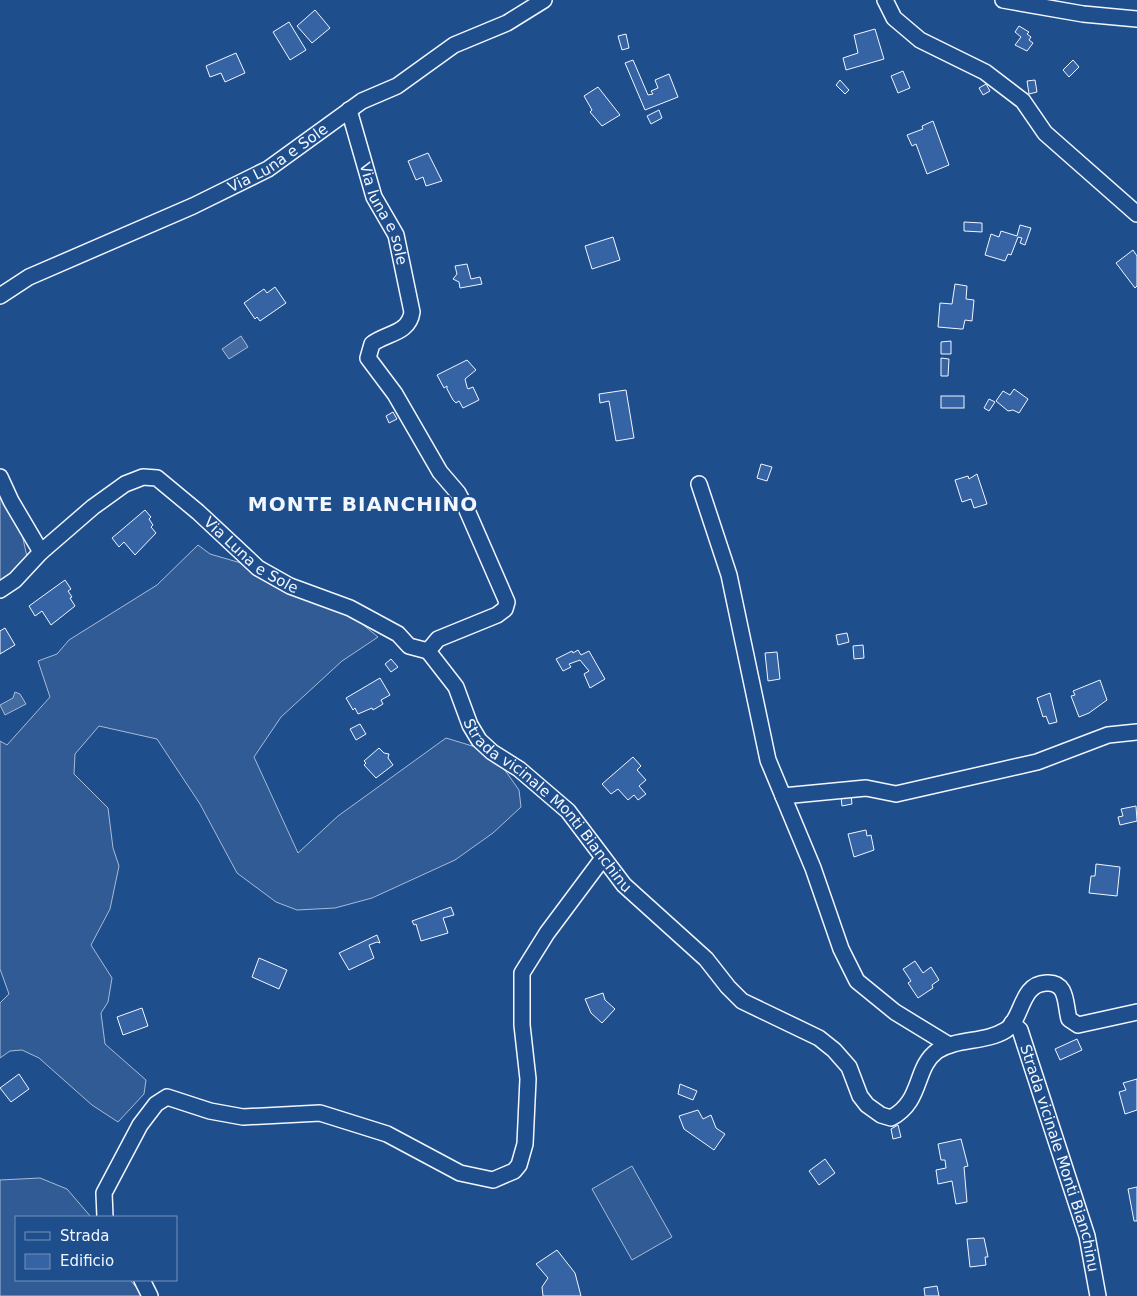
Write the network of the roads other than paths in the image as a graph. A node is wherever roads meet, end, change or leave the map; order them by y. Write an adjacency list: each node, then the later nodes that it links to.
1 (544, 0): 5 (street, Via Luna e Sole)
2 (885, 0): 6 (street)
3 (1003, 0): 4 (street)
4 (1137, 19)
5 (350, 110): 7 (street, Via Luna e Sole); 12 (street, Via luna e sole)
6 (1137, 214)
7 (0, 296)
8 (0, 477): 10 (street)
9 (699, 484): 14 (street)
10 (41, 552): 11 (street, Via Luna e Sole); 12 (street, Via Luna e Sole)
11 (0, 590)
12 (428, 651): 15 (street, Strada vicinale Monti Bianchinu)
13 (1137, 732): 14 (street)
14 (783, 796): 18 (street)
15 (603, 858): 18 (street, Strada vicinale Monti Bianchinu); 19 (street)
16 (1137, 1012): 17 (street)
17 (1012, 1023): 18 (street, Strada vicinale Monti Bianchinu); 22 (street, Strada vicinale Monti Bianchinu)
18 (949, 1045)
19 (105, 1216)
20 (142, 1281): 21 (street)
21 (150, 1296)
22 (1098, 1296)

